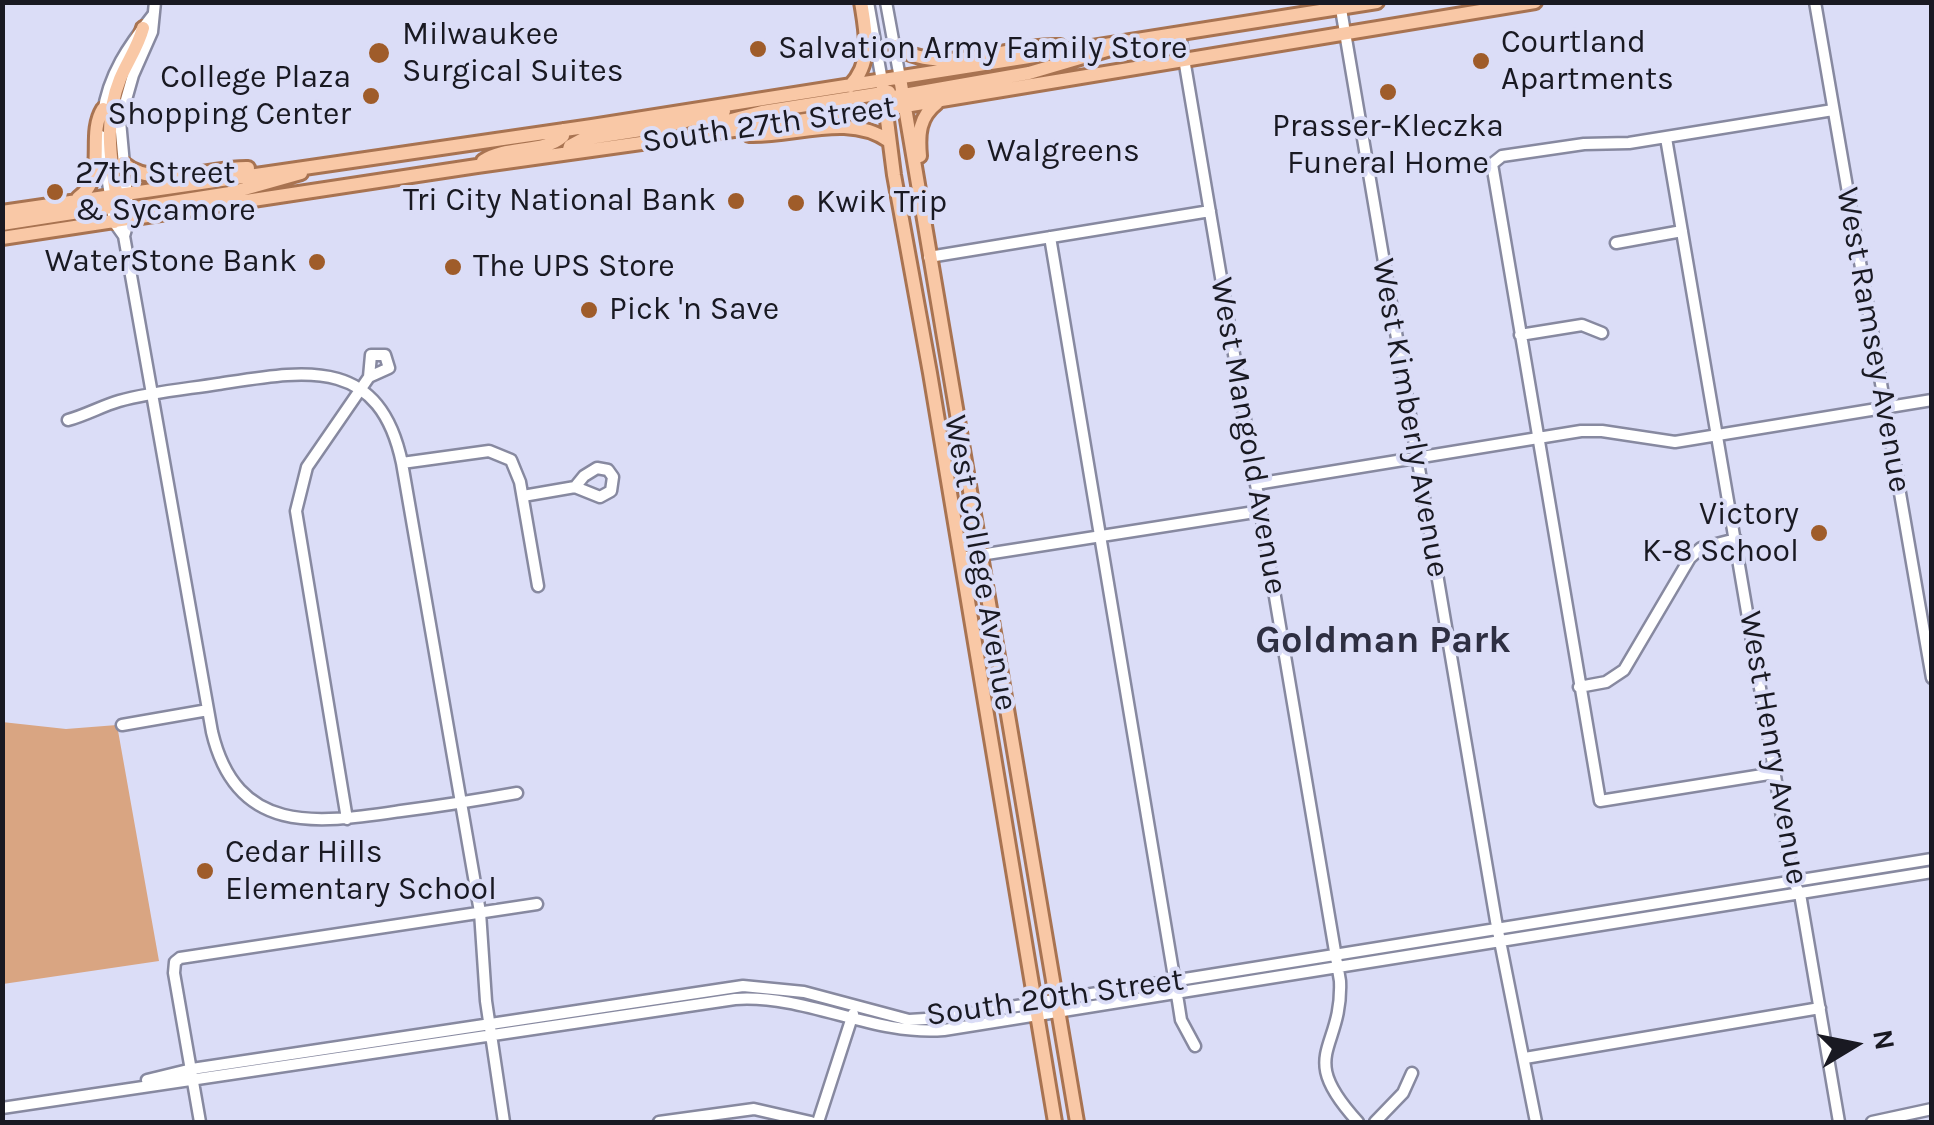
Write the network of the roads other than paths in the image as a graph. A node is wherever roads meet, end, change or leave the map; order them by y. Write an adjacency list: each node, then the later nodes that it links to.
1 (865, 2): 17 (main road); 18 (street, West College Avenue)
2 (886, 2): 13 (street, West College Avenue)
3 (1377, 2): 8 (main road, South 27th Street)
4 (1535, 2): 6 (main road, South 27th Street)
5 (1815, 2): 24 (street, West Ramsey Avenue)
6 (1464, 8): 11 (main road, South 27th Street)
7 (154, 9): 9 (street); 31 (street)
8 (1341, 9): 10 (main road, South 27th Street); 11 (street, West Kimberly Avenue)
9 (143, 28): 22 (street); 36 (main road)
10 (1180, 34): 12 (main road, South 27th Street); 15 (street, West Mangold Avenue)
11 (1345, 35): 15 (main road, South 27th Street); 55 (street, West Kimberly Avenue)
12 (1118, 44): 14 (main road, South 27th Street); 19 (main road)
13 (894, 46): 14 (main road); 16 (street, West College Avenue)
14 (1093, 47): 16 (main road, South 27th Street)
15 (1185, 61): 20 (main road, South 27th Street); 37 (street, West Mangold Avenue)
16 (900, 78): 18 (main road, South 27th Street); 19 (main road, West College Avenue)
17 (850, 86): 18 (main road, South 27th Street); 21 (main road, South 27th Street)
18 (883, 87): 23 (main road, West College Avenue); 28 (main road)
19 (904, 100): 20 (main road, South 27th Street); 23 (main road, South 27th Street); 44 (main road, West College Avenue)
20 (939, 101): 44 (main road)
21 (740, 102): 25 (main road, South 27th Street); 30 (main road)
22 (103, 109): 35 (main road); 36 (street)
23 (885, 109): 26 (main road, South 27th Street); 29 (main road, West College Avenue)
24 (1833, 110): 27 (street); 51 (street, West Ramsey Avenue)
25 (564, 130): 32 (main road, South 27th Street); 33 (main road)
26 (721, 133): 28 (main road, South 27th Street); 29 (main road)
27 (1666, 138): 40 (street, West Henry Avenue); 46 (street)
28 (656, 141): 30 (main road, South 27th Street)
29 (889, 141): 64 (main road, West College Avenue)
30 (568, 153): 33 (main road, South 27th Street)
31 (122, 163): 34 (main road); 36 (street)
32 (316, 166): 34 (main road, South 27th Street); 36 (main road)
33 (477, 166): 36 (main road, South 27th Street)
34 (281, 170): 36 (main road, South 27th Street)
35 (74, 201): 36 (main road, South 27th Street); 38 (main road, South 27th Street)
36 (119, 206): 39 (main road); 42 (main road, South 27th Street); 49 (street)
37 (1210, 210): 41 (street); 57 (street, West Mangold Avenue)
38 (2, 212)
39 (2, 224)
40 (1682, 232): 43 (street); 53 (street, West Henry Avenue)
41 (1050, 237): 44 (street); 61 (street)
42 (2, 238)
43 (1616, 243)
44 (928, 250): 63 (main road, West College Avenue)
45 (1602, 333): 46 (street)
46 (1520, 335): 54 (street)
47 (369, 377): 48 (street)
48 (361, 390): 49 (street); 56 (street); 73 (street)
49 (151, 395): 52 (street); 68 (street)
50 (1932, 400): 51 (street)
51 (1885, 409): 53 (street); 66 (street, West Ramsey Avenue)
52 (68, 420)
53 (1718, 436): 54 (street); 62 (street, West Henry Avenue)
54 (1537, 438): 55 (street); 67 (street)
55 (1418, 458): 57 (street); 80 (street, West Kimberly Avenue)
56 (402, 463): 59 (street); 72 (street)
57 (1256, 484): 60 (street, West Mangold Avenue)
58 (574, 488): 59 (street)
59 (523, 496): 65 (street)
60 (1261, 512): 61 (street); 82 (street, West Mangold Avenue)
61 (1100, 537): 63 (street); 83 (street)
62 (1736, 539): 67 (street); 70 (street, West Henry Avenue)
63 (979, 555): 64 (street); 85 (main road, West College Avenue)
64 (961, 558): 87 (main road, West College Avenue)
65 (538, 586)
66 (1932, 678)
67 (1580, 687): 70 (street)
68 (208, 710): 69 (street); 73 (street)
69 (122, 725)
70 (1775, 773): 76 (street, West Henry Avenue)
71 (517, 794): 72 (street)
72 (460, 802): 73 (street); 79 (street)
73 (348, 819)
74 (1932, 859): 76 (street, South 20th Street)
75 (1932, 872): 77 (street, South 20th Street)
76 (1793, 882): 77 (street, West Henry Avenue); 80 (street, South 20th Street)
77 (1800, 894): 81 (street, South 20th Street); 86 (street, West Henry Avenue)
78 (536, 904): 79 (street)
79 (480, 912): 89 (street); 93 (street)
80 (1497, 929): 81 (street, West Kimberly Avenue); 82 (street, South 20th Street)
81 (1501, 942): 82 (street, South 20th Street); 91 (street, West Kimberly Avenue)
82 (1337, 961): 83 (street, South 20th Street); 84 (street, South 20th Street); 103 (street, West Mangold Avenue)
83 (1174, 980): 84 (street); 85 (street, South 20th Street)
84 (1176, 994): 85 (street, South 20th Street); 90 (street)
85 (1055, 1006): 87 (street, South 20th Street); 102 (main road, West College Avenue)
86 (1820, 1008): 91 (street); 106 (street, West Henry Avenue)
87 (1037, 1009): 88 (street, South 20th Street); 101 (main road, West College Avenue)
88 (854, 1013): 89 (street, South 20th Street); 100 (street)
89 (491, 1029): 93 (street, South 20th Street); 98 (street)
90 (1195, 1046)
91 (1525, 1058): 105 (street, West Kimberly Avenue)
92 (1412, 1073): 104 (street)
93 (192, 1074): 94 (street, South 20th Street); 97 (street)
94 (2, 1108)
95 (1932, 1109): 107 (street)
96 (703, 1119): 99 (street); 100 (street)
97 (200, 1122)
98 (504, 1122)
99 (659, 1122)
100 (814, 1122)
101 (1055, 1122)
102 (1076, 1122)
103 (1358, 1122)
104 (1375, 1122)
105 (1536, 1122)
106 (1839, 1122)
107 (1872, 1122)

